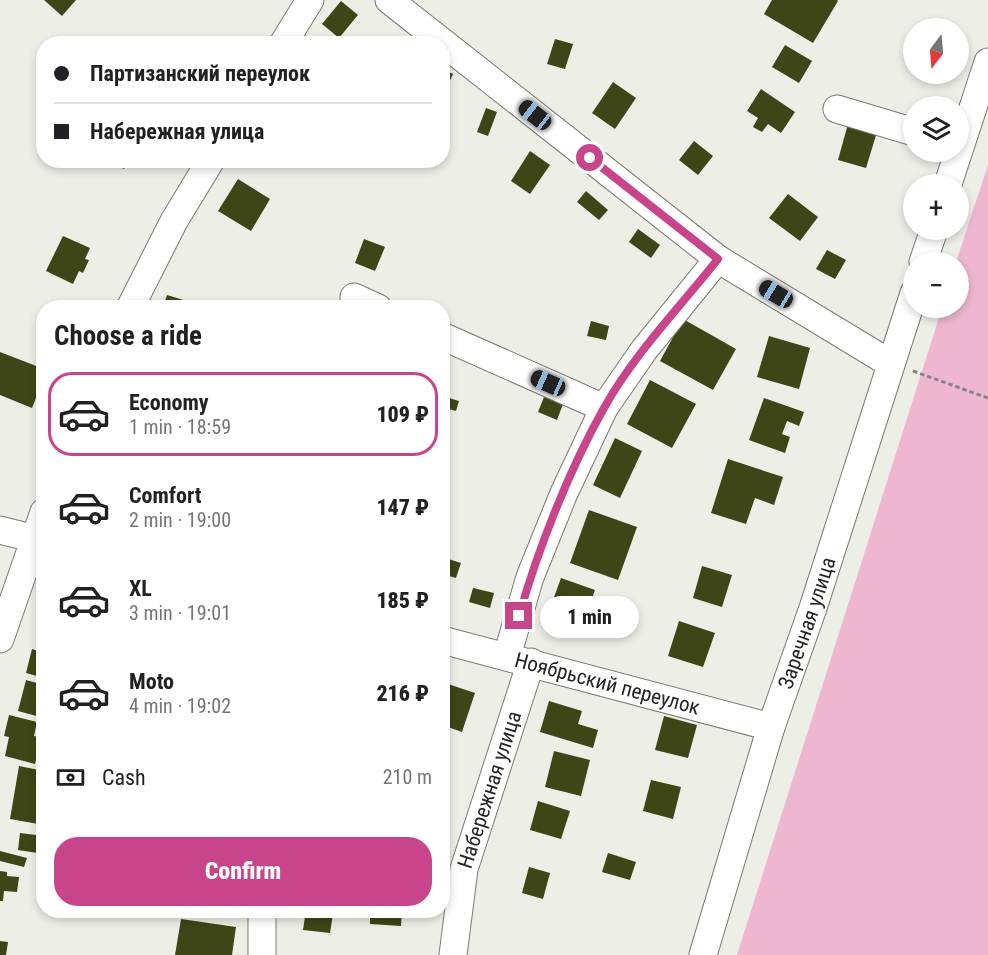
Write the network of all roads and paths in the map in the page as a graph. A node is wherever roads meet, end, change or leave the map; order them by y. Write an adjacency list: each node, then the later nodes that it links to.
1 (310, 0): 3 (street)
2 (389, 0): 4 (street)
3 (288, 36)
4 (435, 36)
5 (450, 48): 11 (street)
6 (988, 62): 8 (street)
7 (837, 109): 9 (street)
8 (969, 118)
9 (903, 129)
10 (206, 168): 12 (street)
11 (718, 259): 15 (street); 17 (street, Набережная улица)
12 (134, 300)
13 (906, 318): 15 (street, Заречная улица)
14 (450, 340): 17 (street)
15 (891, 364): 16 (path); 24 (street, Заречная улица)
16 (988, 398)
17 (604, 408): 23 (street, Набережная улица)
18 (0, 530): 19 (street)
19 (36, 539)
20 (36, 548): 21 (street)
21 (0, 639)
22 (450, 642): 23 (street, Ноябрьский переулок)
23 (519, 659): 24 (street, Ноябрьский переулок); 27 (street, Набережная улица)
24 (771, 727): 28 (street, Заречная улица)
25 (262, 918): 26 (street)
26 (262, 955)
27 (453, 955)
28 (703, 955)

